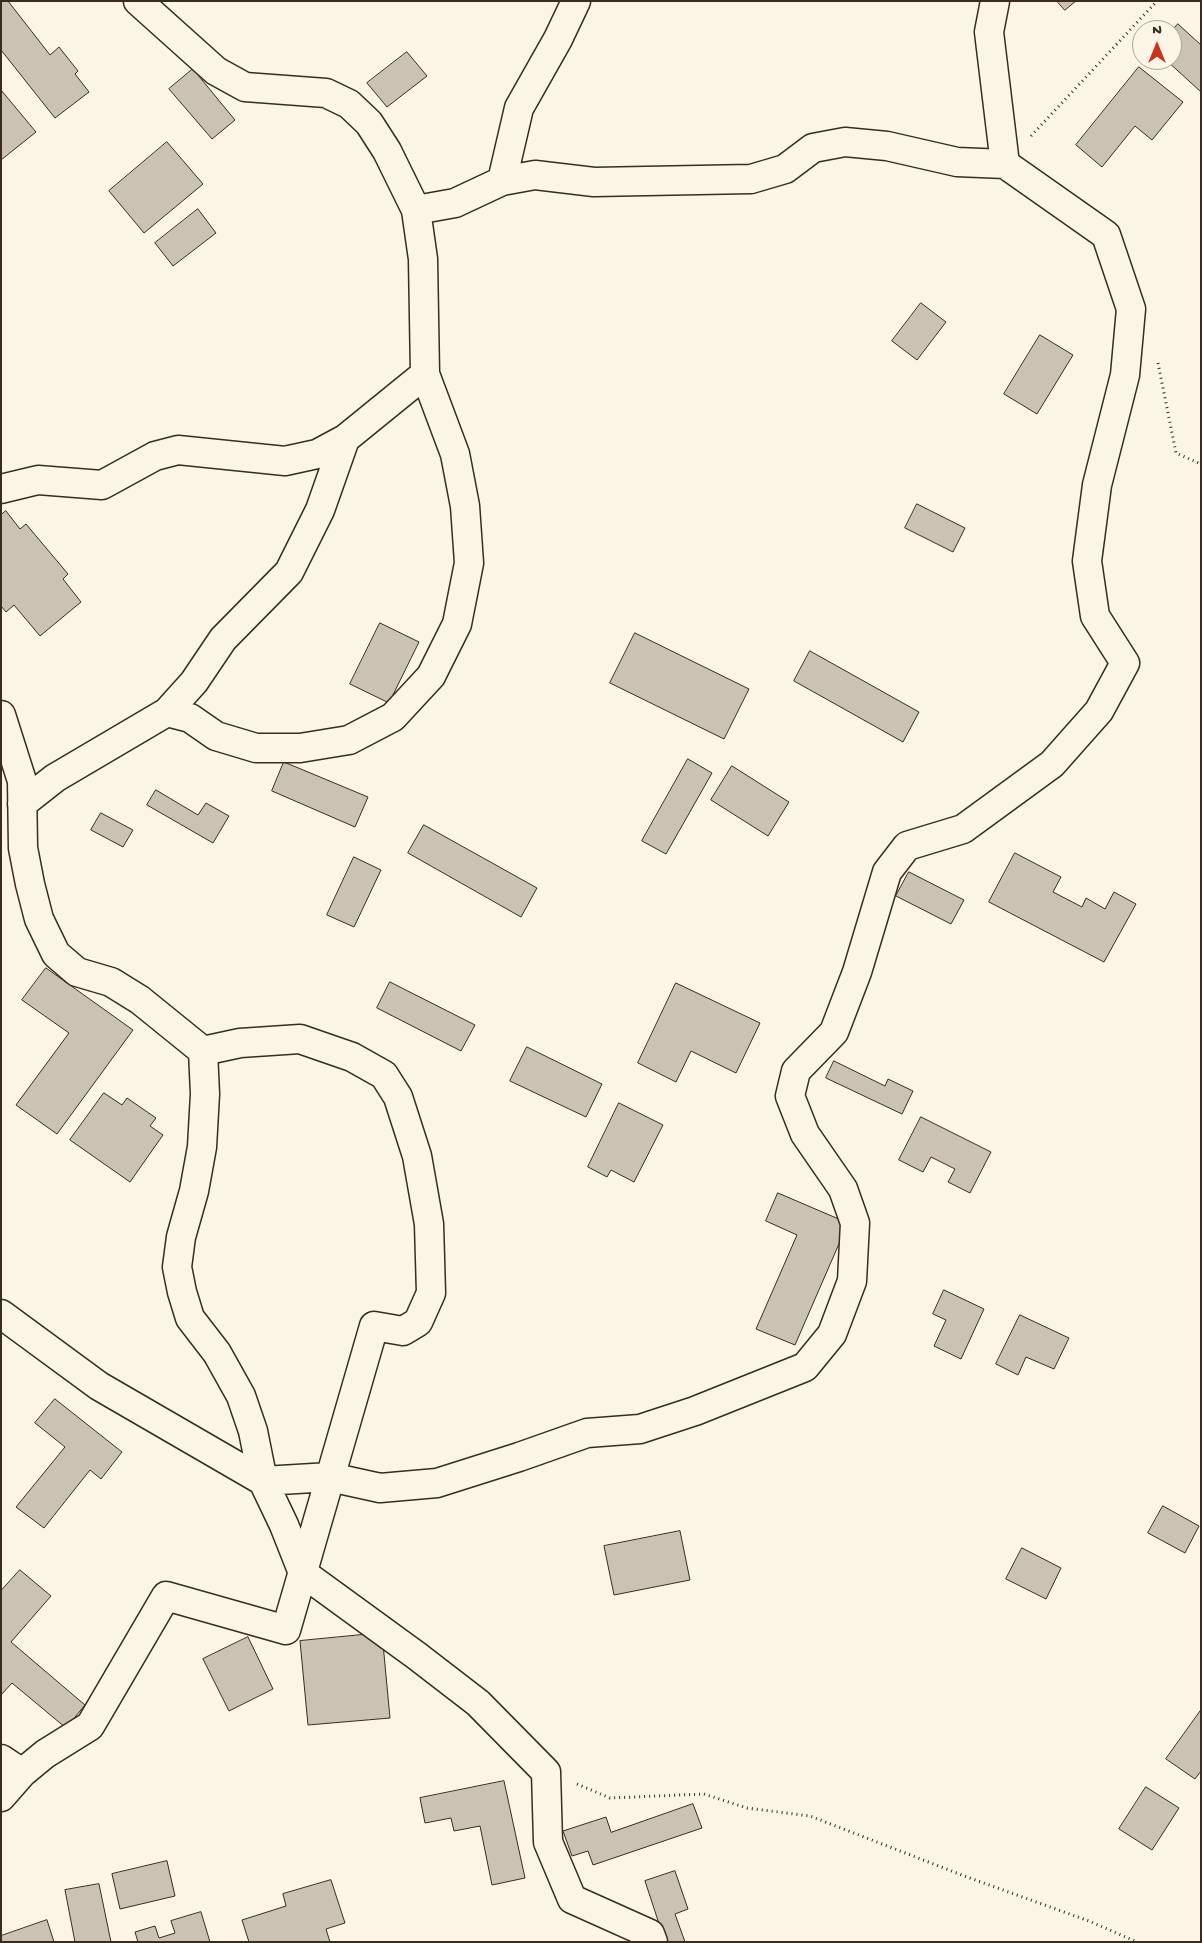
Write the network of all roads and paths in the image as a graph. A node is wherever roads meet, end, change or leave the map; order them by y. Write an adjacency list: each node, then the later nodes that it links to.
1 (138, 1): 7 (street)
2 (576, 1): 6 (street)
3 (995, 1): 5 (street)
4 (1157, 1): 5 (path)
5 (1005, 164): 6 (street); 18 (street)
6 (502, 180): 7 (street)
7 (416, 210): 9 (street)
8 (1157, 360): 11 (path)
9 (426, 374): 10 (street); 13 (street)
10 (345, 440): 12 (street); 13 (street)
11 (1201, 464)
12 (1, 489)
13 (167, 712): 15 (street)
14 (1, 715): 15 (street)
15 (22, 804): 16 (street)
16 (203, 1051): 18 (street); 19 (street)
17 (1, 1314): 19 (street)
18 (330, 1477): 19 (street); 20 (street)
19 (263, 1481): 20 (street)
20 (303, 1573): 21 (street); 22 (street)
21 (12, 1766): 23 (street)
22 (546, 1772): 24 (street); 25 (path)
23 (1, 1797)
24 (654, 1942)
25 (1137, 1942)

